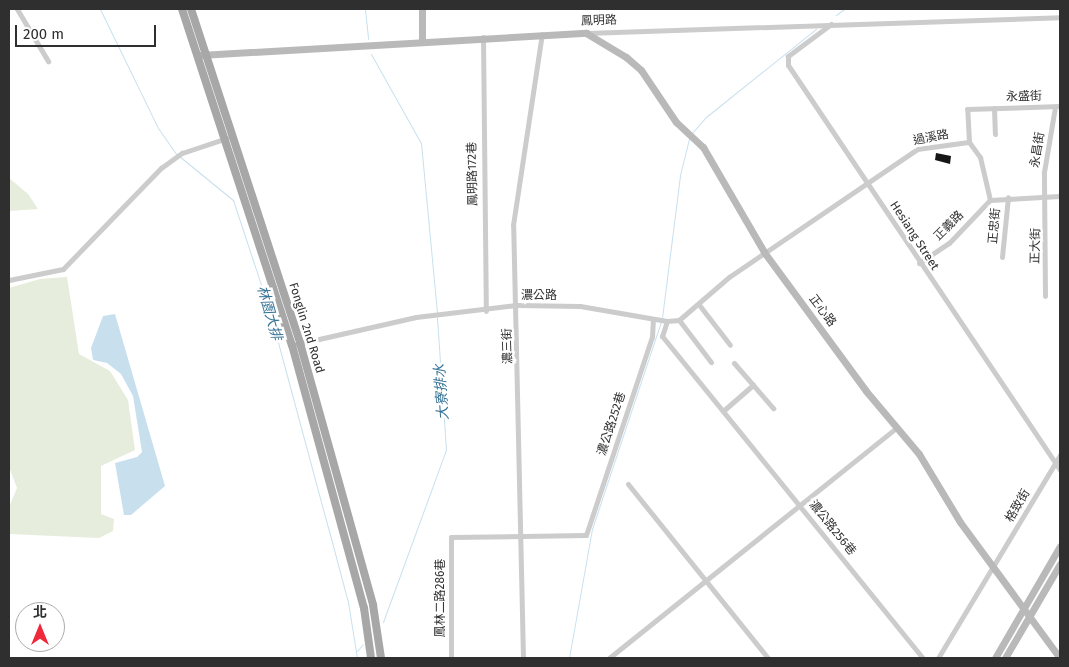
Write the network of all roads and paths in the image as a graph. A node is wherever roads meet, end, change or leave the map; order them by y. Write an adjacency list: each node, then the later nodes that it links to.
1 (17, 9): 12 (street)
2 (182, 9): 11 (main road, Fonglin 2nd Road)
3 (191, 9): 11 (main road, Fonglin 2nd Road)
4 (422, 9): 10 (street)
5 (1060, 17): 6 (street, 鳳明路)
6 (831, 24): 7 (street, 鳳明路); 18 (street, Hesiang Street)
7 (586, 33): 8 (street, 鳳明路); 23 (street, 正心路)
8 (542, 34): 9 (street, 鳳明路); 28 (street, 濃三街)
9 (483, 36): 10 (street, 鳳明路); 30 (street, 鳳明路172巷)
10 (422, 40): 11 (street, 鳳明路)
11 (204, 54): 16 (main road, Fonglin 2nd Road)
12 (48, 62)
13 (1058, 107): 14 (street, 永盛街); 19 (street, 永昌街)
14 (994, 108): 15 (street, 永盛街); 17 (street, 永盛街)
15 (995, 134)
16 (231, 136): 26 (street); 34 (main road, Fonglin 2nd Road)
17 (969, 142): 18 (street, 過溪路); 22 (street)
18 (866, 182): 23 (street, 過溪路); 25 (street, Hesiang Street)
19 (1046, 196): 20 (street); 21 (street); 27 (street, 正大街)
20 (1060, 196)
21 (1008, 197): 22 (street); 24 (street, 正忠街)
22 (990, 200): 25 (street, 正義路)
23 (764, 252): 29 (street, 濃公路); 41 (street, 正心路)
24 (1002, 257)
25 (919, 263): 43 (street, Hesiang Street)
26 (9, 280)
27 (1045, 296)
28 (516, 305): 30 (street, 濃公路); 31 (street, 濃公路); 47 (street, 濃三街)
29 (700, 306): 32 (street, 濃公路); 35 (street)
30 (486, 311): 34 (street, 濃公路)
31 (653, 319): 33 (street, 濃公路); 47 (street, 濃公路252巷)
32 (678, 320): 33 (street, 濃公路); 36 (street)
33 (664, 321): 40 (street, 濃公路256巷)
34 (296, 344): 55 (main road, Fonglin 2nd Road); 56 (main road, Fonglin 2nd Road)
35 (730, 345)
36 (711, 362)
37 (734, 363): 38 (street)
38 (753, 385): 39 (street); 40 (street)
39 (773, 408)
40 (723, 411): 46 (street, 濃公路256巷)
41 (896, 428): 46 (street); 50 (street, 正心路)
42 (1060, 454): 43 (street, 格致街)
43 (1056, 463): 44 (street, Hesiang Street); 50 (street, 格致街)
44 (1060, 470)
45 (628, 484): 51 (street)
46 (800, 504): 51 (street); 60 (street, 濃公路256巷)
47 (522, 536): 57 (street, 鳳林二路286巷); 58 (street, 濃三街)
48 (1060, 546): 52 (street)
49 (1060, 564): 53 (street)
50 (993, 567): 52 (street, 正心路); 61 (street, 格致街)
51 (705, 580): 54 (street); 59 (street)
52 (1024, 609): 53 (street, 正心路); 62 (street)
53 (1030, 617): 63 (street); 64 (street, 正心路)
54 (612, 657)
55 (372, 658)
56 (380, 658)
57 (451, 658)
58 (523, 658)
59 (768, 658)
60 (923, 658)
61 (938, 658)
62 (995, 658)
63 (1005, 658)
64 (1060, 658)

